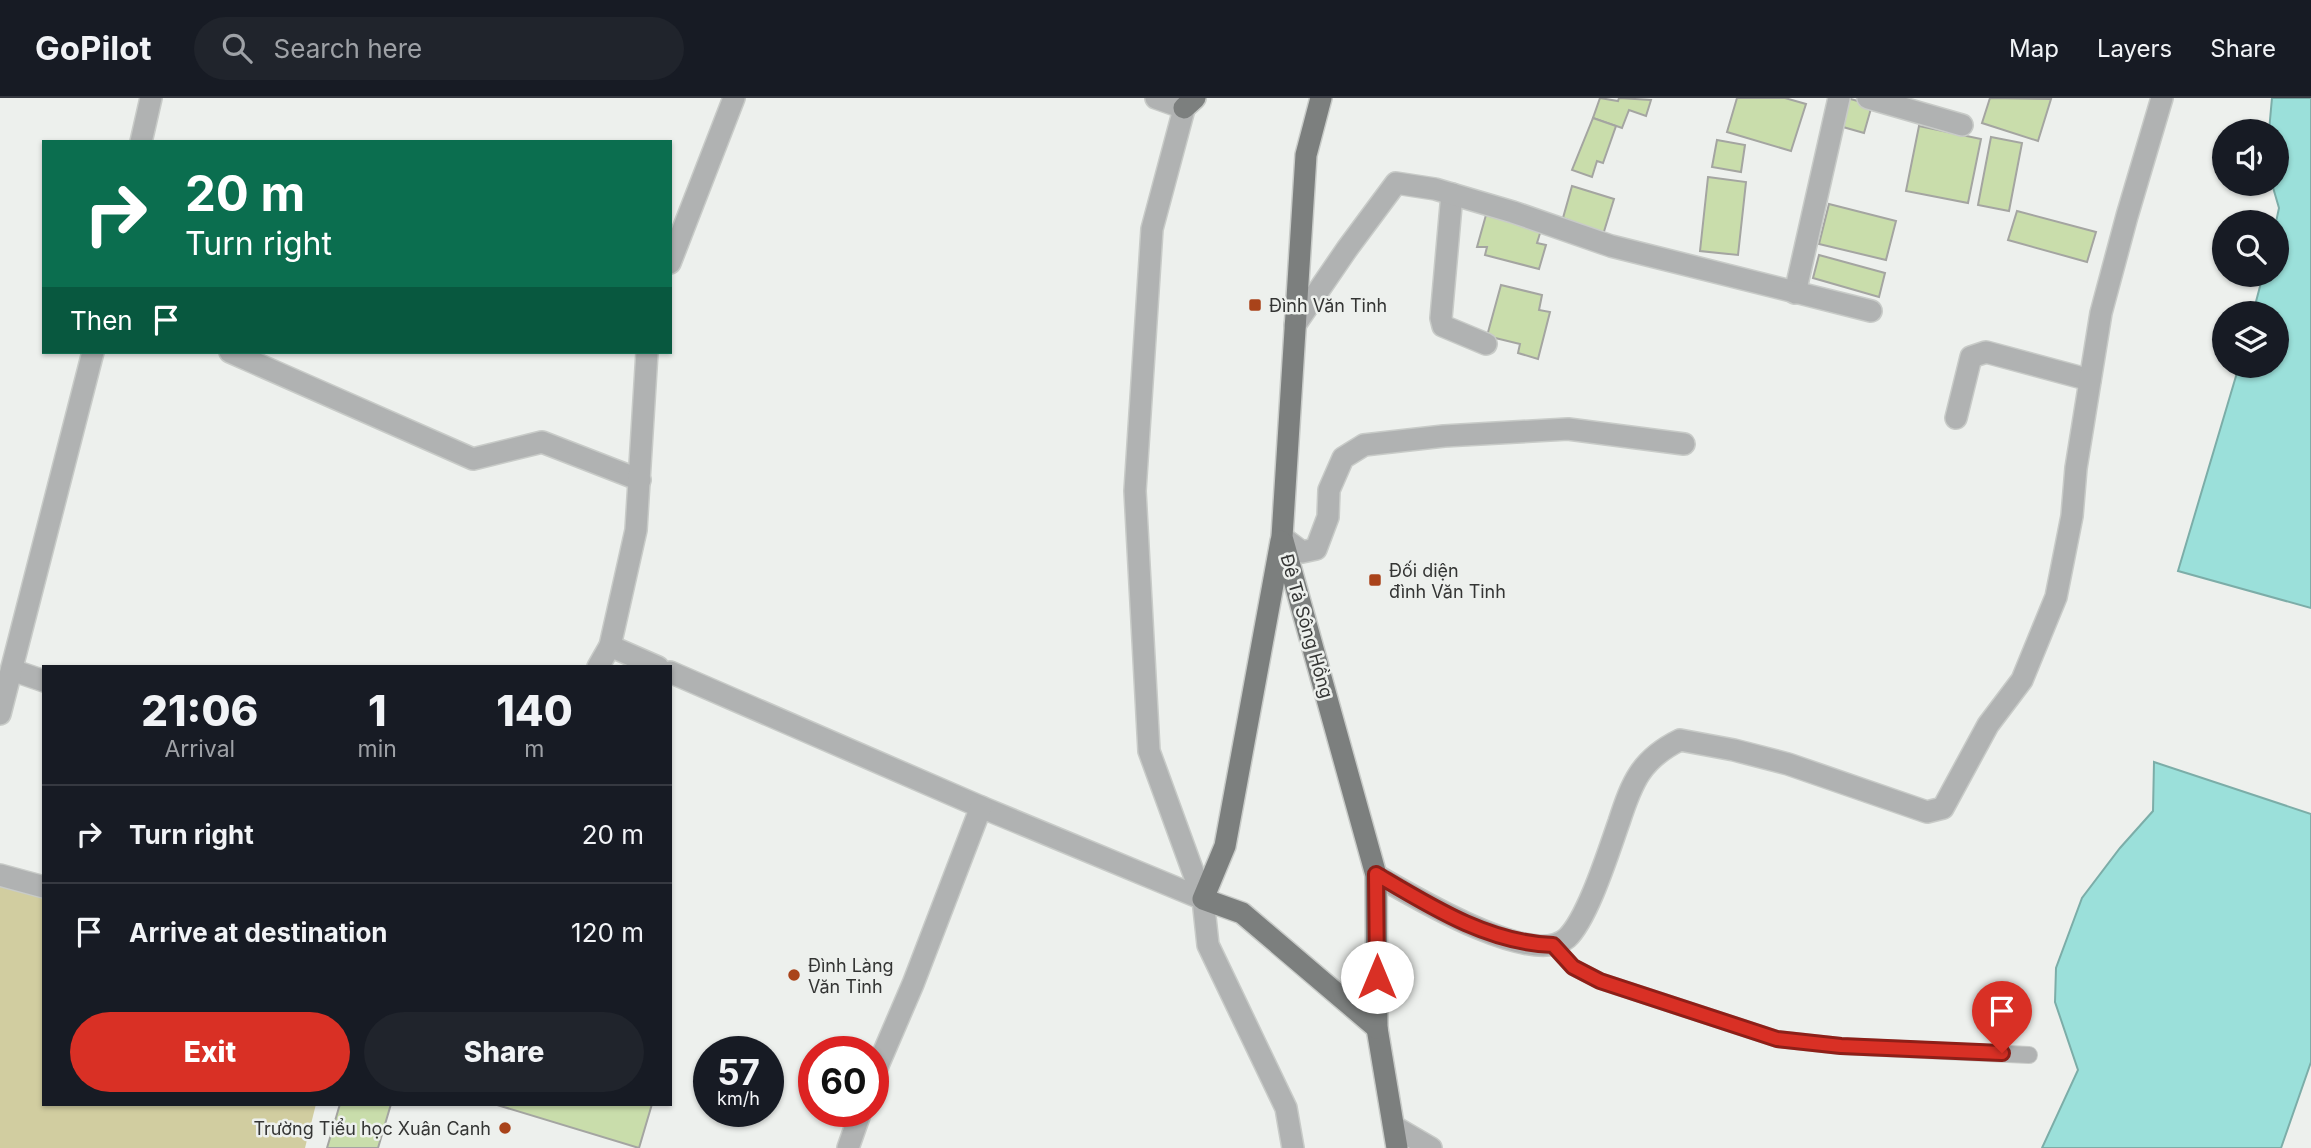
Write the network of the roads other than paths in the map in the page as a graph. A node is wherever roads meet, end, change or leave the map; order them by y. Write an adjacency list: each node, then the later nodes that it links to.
1 (151, 98): 10 (street)
2 (734, 98): 12 (street)
3 (1156, 98): 8 (street)
4 (1321, 98): 15 (main road, Đê Tả Sông Hồng)
5 (1839, 98): 13 (street)
6 (1868, 98): 9 (street)
7 (2162, 98): 20 (street)
8 (1189, 101): 36 (street)
9 (1962, 125)
10 (141, 140)
11 (1452, 194): 13 (street); 15 (street); 16 (street)
12 (672, 258)
13 (1795, 293): 14 (street)
14 (1871, 311)
15 (1295, 325): 24 (main road, Đê Tả Sông Hồng)
16 (1486, 344)
17 (92, 354): 28 (street)
18 (235, 354): 23 (street)
19 (647, 354): 23 (street)
20 (2090, 380): 21 (street); 37 (street)
21 (1956, 418)
22 (1684, 444): 24 (street)
23 (640, 480): 25 (street)
24 (1282, 537): 33 (main road, Đê Tả Sông Hồng); 36 (main road)
25 (610, 646): 26 (street); 27 (street)
26 (599, 665)
27 (653, 665)
28 (12, 670): 30 (street); 31 (street)
29 (672, 673): 32 (street)
30 (42, 680)
31 (0, 714)
32 (981, 807): 36 (street); 39 (street)
33 (1376, 874): 37 (street); 38 (main road, Đê Tả Sông Hồng)
34 (0, 875): 35 (street)
35 (42, 886)
36 (1203, 899): 38 (main road); 44 (street)
37 (1553, 945): 40 (lane)
38 (1377, 1028): 42 (main road, Đê Tả Sông Hồng)
39 (889, 1037)
40 (2029, 1055)
41 (855, 1127): 43 (street)
42 (1396, 1137): 45 (street)
43 (848, 1148)
44 (1293, 1148)
45 (1431, 1148)

